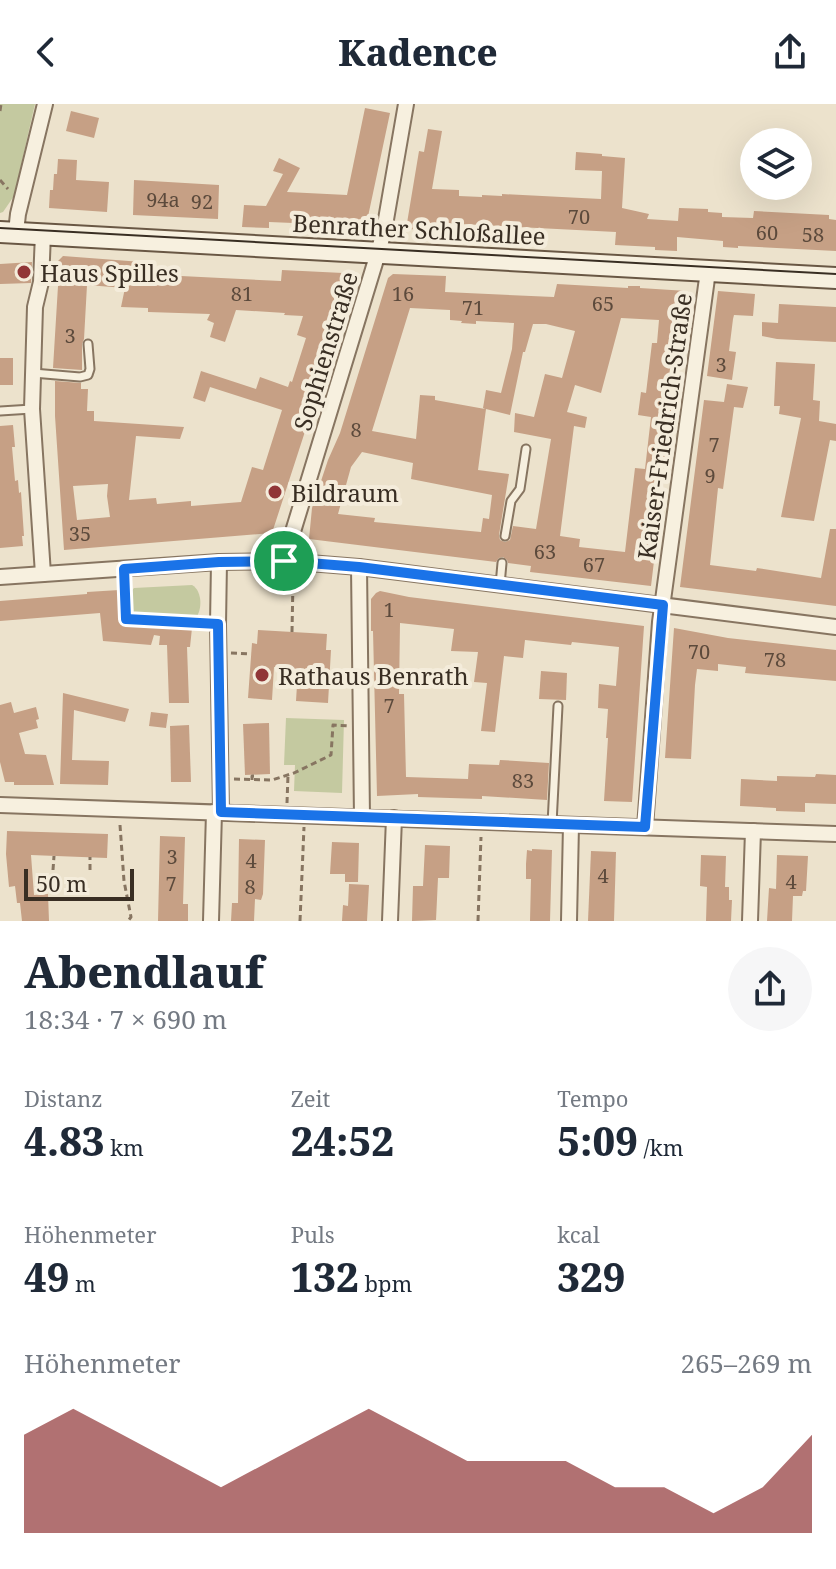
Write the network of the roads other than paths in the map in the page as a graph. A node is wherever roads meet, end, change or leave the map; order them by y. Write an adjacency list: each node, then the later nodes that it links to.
1 (45, 104): 3 (street)
2 (406, 104): 5 (street, Sophienstraße)
3 (8, 232): 4 (main road, Benrather Schloßallee)
4 (43, 234): 5 (main road, Benrather Schloßallee); 9 (street)
5 (378, 253): 6 (main road, Benrather Schloßallee); 14 (street, Sophienstraße)
6 (708, 271): 7 (main road, Benrather Schloßallee); 21 (street, Kaiser-Friedrich-Straße)
7 (836, 278)
8 (88, 344): 9 (lane)
9 (33, 373): 10 (street)
10 (32, 409): 11 (lane); 18 (street)
11 (0, 411)
12 (526, 449): 13 (lane)
13 (505, 536)
14 (284, 561): 15 (street); 17 (street)
15 (219, 562): 18 (street); 25 (street)
16 (502, 563): 20 (lane)
17 (359, 567): 20 (street); 26 (street)
18 (43, 574): 19 (street)
19 (0, 577)
20 (500, 585): 21 (street)
21 (663, 605): 22 (street); 30 (street, Kaiser-Friedrich-Straße)
22 (836, 627)
23 (558, 706): 28 (lane)
24 (0, 805): 25 (street)
25 (217, 812): 26 (street); 33 (street)
26 (362, 817): 27 (street)
27 (394, 818): 28 (street); 34 (street)
28 (552, 824): 29 (street)
29 (571, 825): 30 (street); 35 (street)
30 (645, 827): 31 (street)
31 (753, 831): 32 (street); 36 (street)
32 (836, 834)
33 (211, 921)
34 (390, 921)
35 (569, 921)
36 (750, 921)

